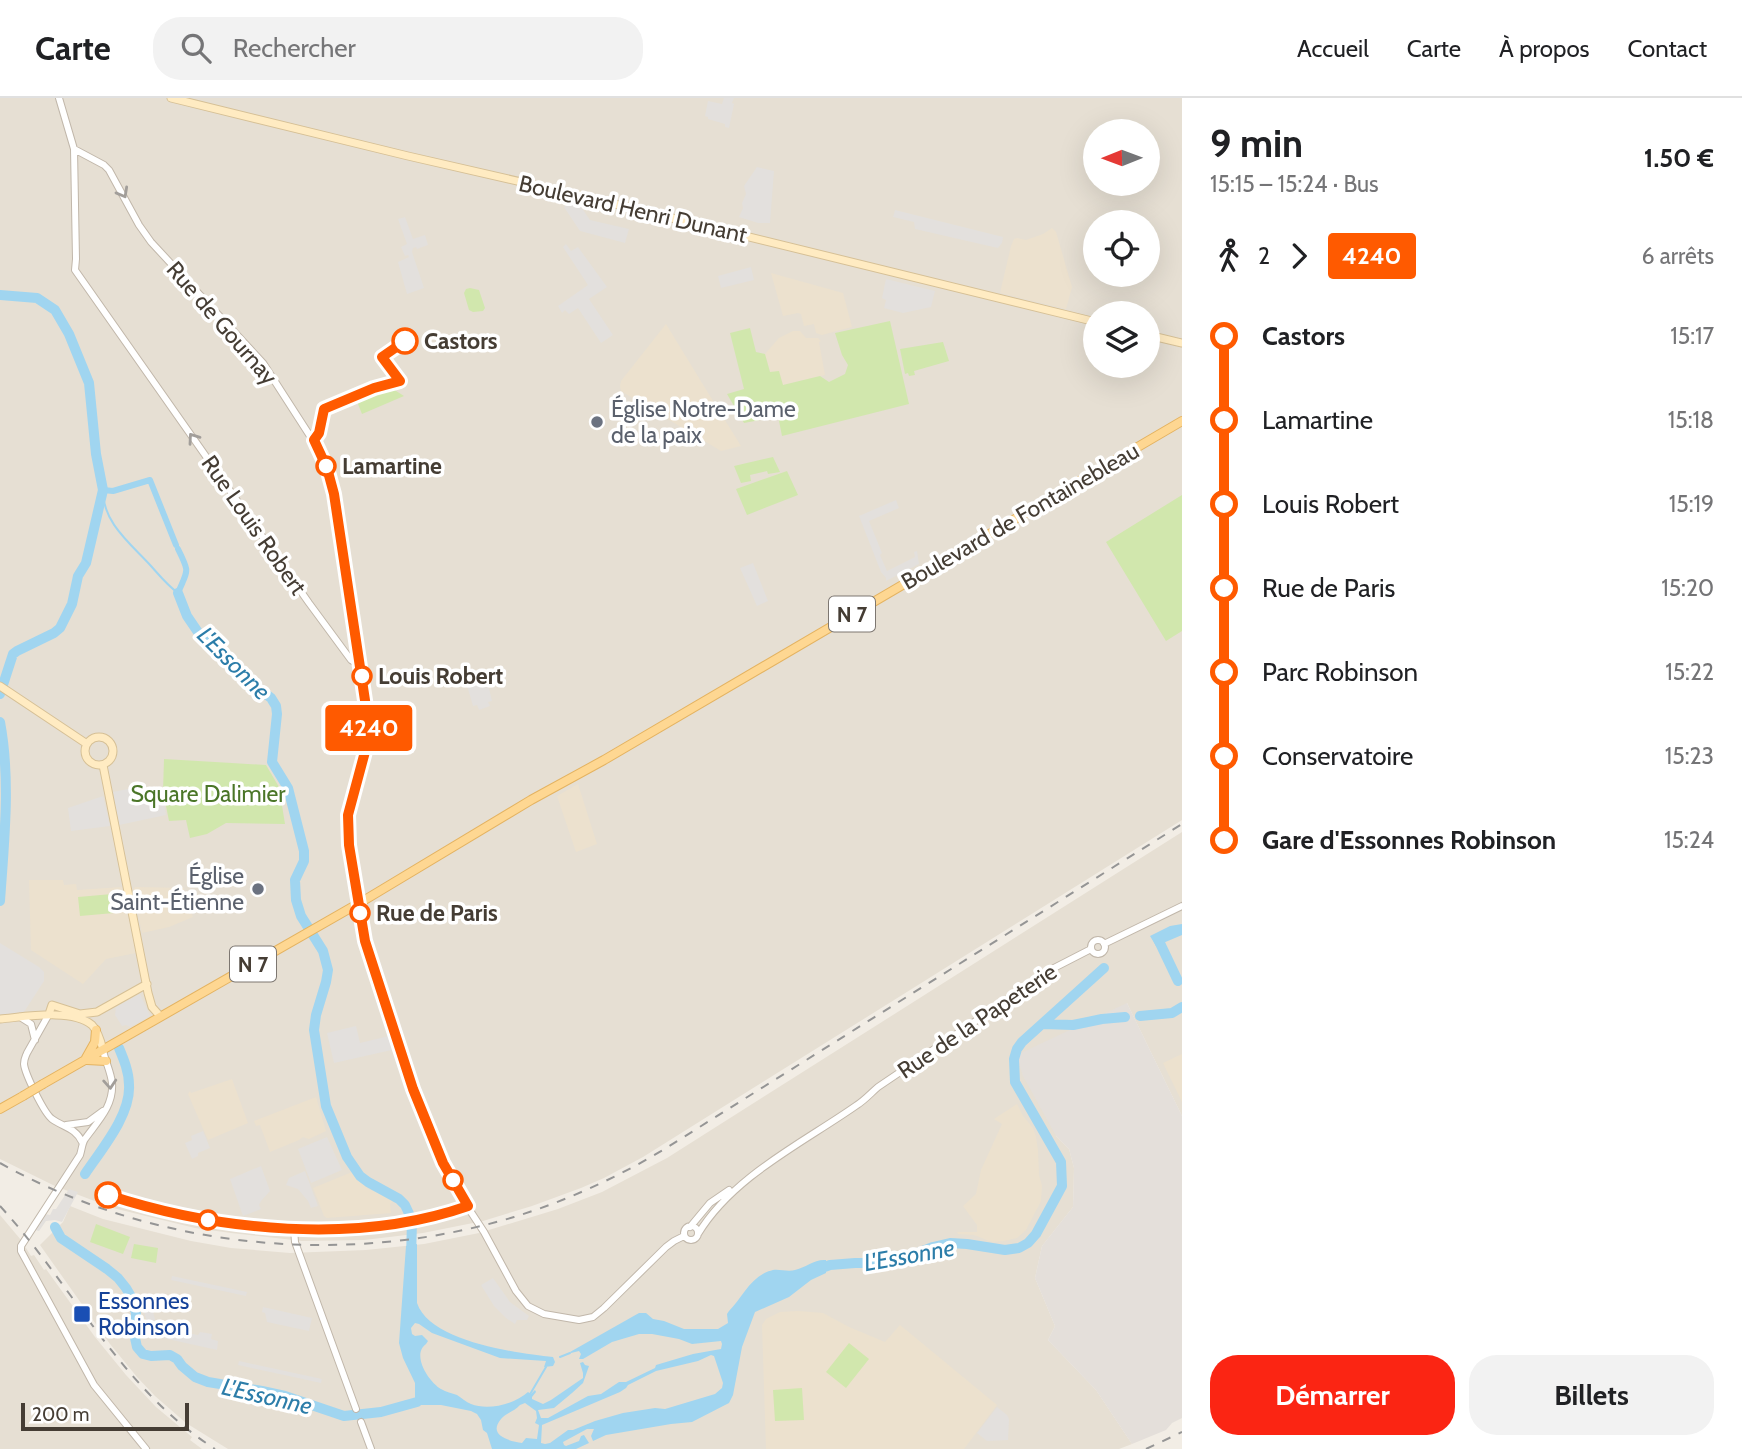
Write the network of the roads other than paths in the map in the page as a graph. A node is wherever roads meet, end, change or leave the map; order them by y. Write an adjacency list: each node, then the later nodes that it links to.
1 (59, 98): 3 (street)
2 (171, 98): 4 (main road, Boulevard Henri Dunant)
3 (74, 149): 8 (street, Rue Louis Robert, one-way to 3); 8 (street, Rue de Gournay, one-way to 8)
4 (1083, 320)
5 (1160, 338): 6 (main road)
6 (1182, 343)
7 (1182, 421): 12 (main road, Boulevard de Fontainebleau / N 7)
8 (360, 662): 12 (street, Rue de Gournay)
9 (3, 688): 10 (main road)
10 (87, 744): 11 (main road); 11 (main road)
11 (103, 765): 14 (main road)
12 (359, 902): 17 (main road, N 7); 34 (street, Rue de Gournay)
13 (1182, 906): 26 (street, Rue de la Papeterie)
14 (146, 984): 15 (main road); 17 (main road)
15 (97, 1012): 16 (main road); 20 (main road)
16 (49, 1014): 18 (main road); 20 (main road); 22 (street)
17 (160, 1016): 23 (main road, N 7)
18 (20, 1017): 19 (main road); 22 (street)
19 (0, 1019)
20 (89, 1023): 21 (main road)
21 (96, 1030): 23 (main road); 24 (main road)
22 (35, 1040): 29 (street)
23 (106, 1048): 24 (main road, N 7); 25 (street)
24 (84, 1060): 25 (main road); 28 (main road, N 7, bridge)
25 (106, 1061): 27 (street, one-way to 27)
26 (867, 1097): 31 (street, Rue de la Papeterie); 33 (street, Rue de la Papeterie)
27 (107, 1107): 29 (street); 30 (street)
28 (0, 1109)
29 (65, 1126): 30 (street)
30 (82, 1142): 37 (street)
31 (690, 1227): 33 (street); 34 (street)
32 (294, 1229): 35 (street)
33 (698, 1234): 34 (street)
34 (684, 1236)
35 (356, 1409)
36 (361, 1422): 38 (street)
37 (146, 1449)
38 (371, 1449)

